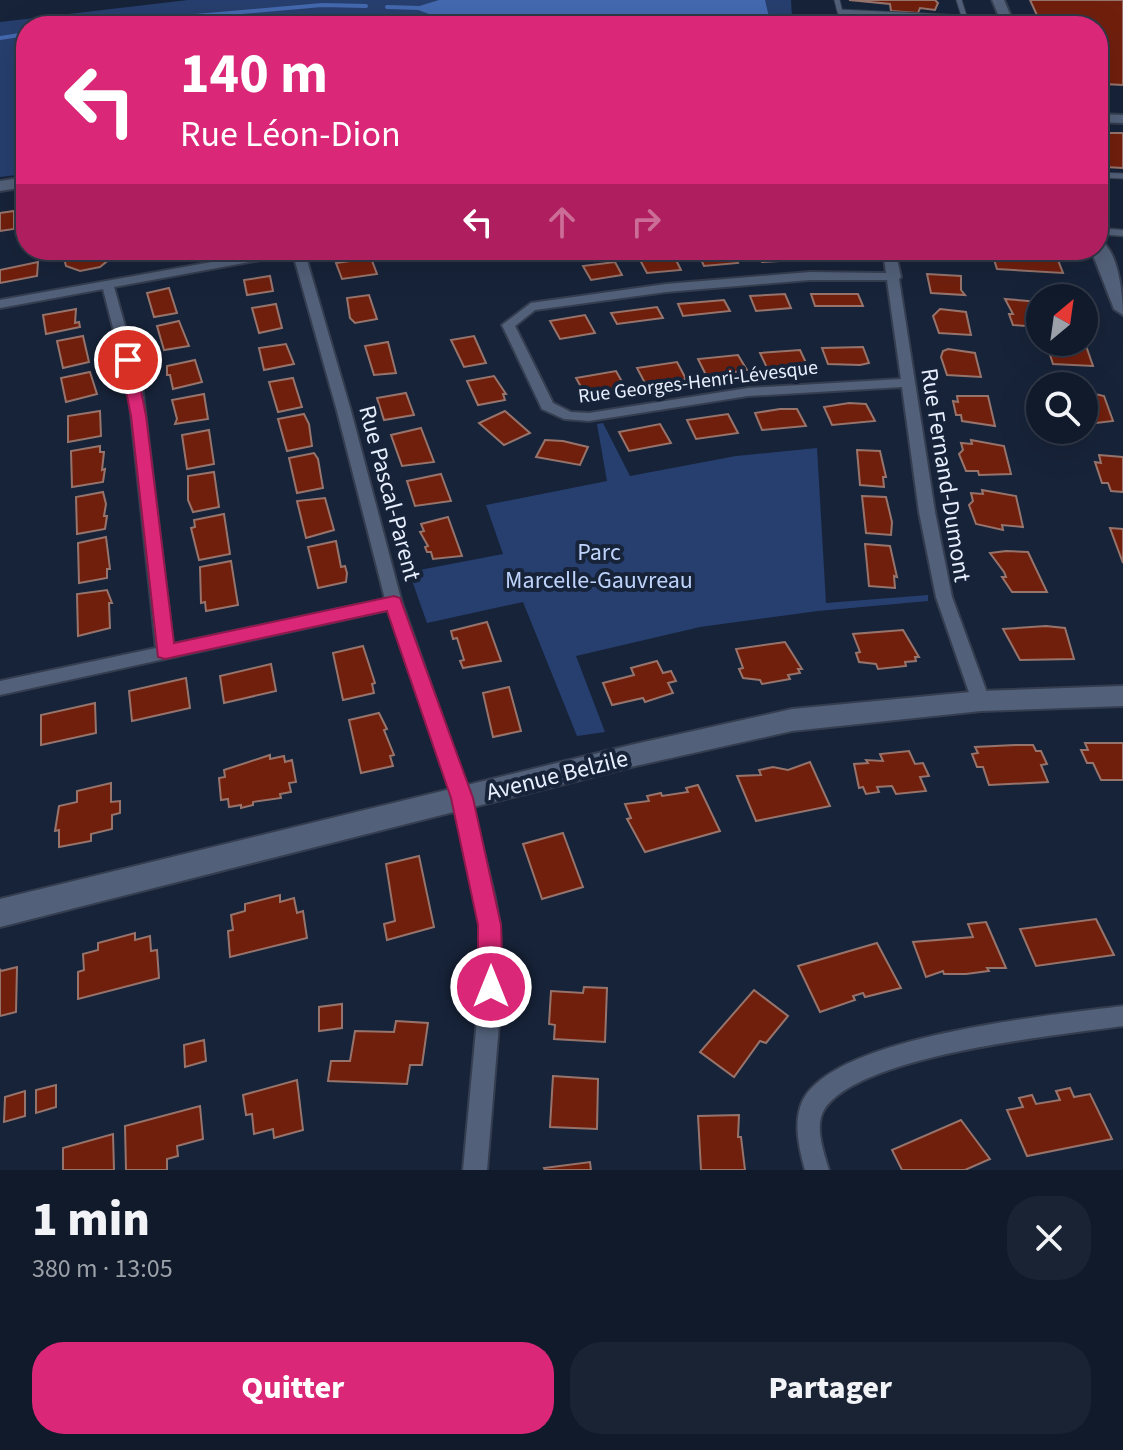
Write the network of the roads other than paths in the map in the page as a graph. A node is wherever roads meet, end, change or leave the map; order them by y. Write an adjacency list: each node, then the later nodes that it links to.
1 (837, 0): 3 (lane)
2 (959, 0): 3 (lane)
3 (964, 16)
4 (239, 260): 9 (street)
5 (300, 260): 13 (street, Rue Pascal-Parent)
6 (891, 260): 8 (street, Rue Fernand-Dumont)
7 (1104, 260): 11 (street)
8 (895, 277): 12 (street, Rue Fernand-Dumont); 12 (street, Rue Georges-Henri-Lévesque)
9 (107, 283): 10 (street); 14 (street)
10 (0, 304)
11 (1123, 309)
12 (909, 383): 17 (street, Rue Fernand-Dumont)
13 (394, 603): 14 (street); 18 (street, Rue Pascal-Parent)
14 (165, 652): 15 (street)
15 (0, 688)
16 (1123, 696): 17 (street, Avenue Belzile)
17 (981, 701): 18 (street, Avenue Belzile)
18 (462, 798): 19 (street, Avenue Belzile); 21 (street, Rue Pascal-Parent)
19 (0, 913)
20 (1123, 1016): 22 (street)
21 (475, 1170)
22 (817, 1170)

